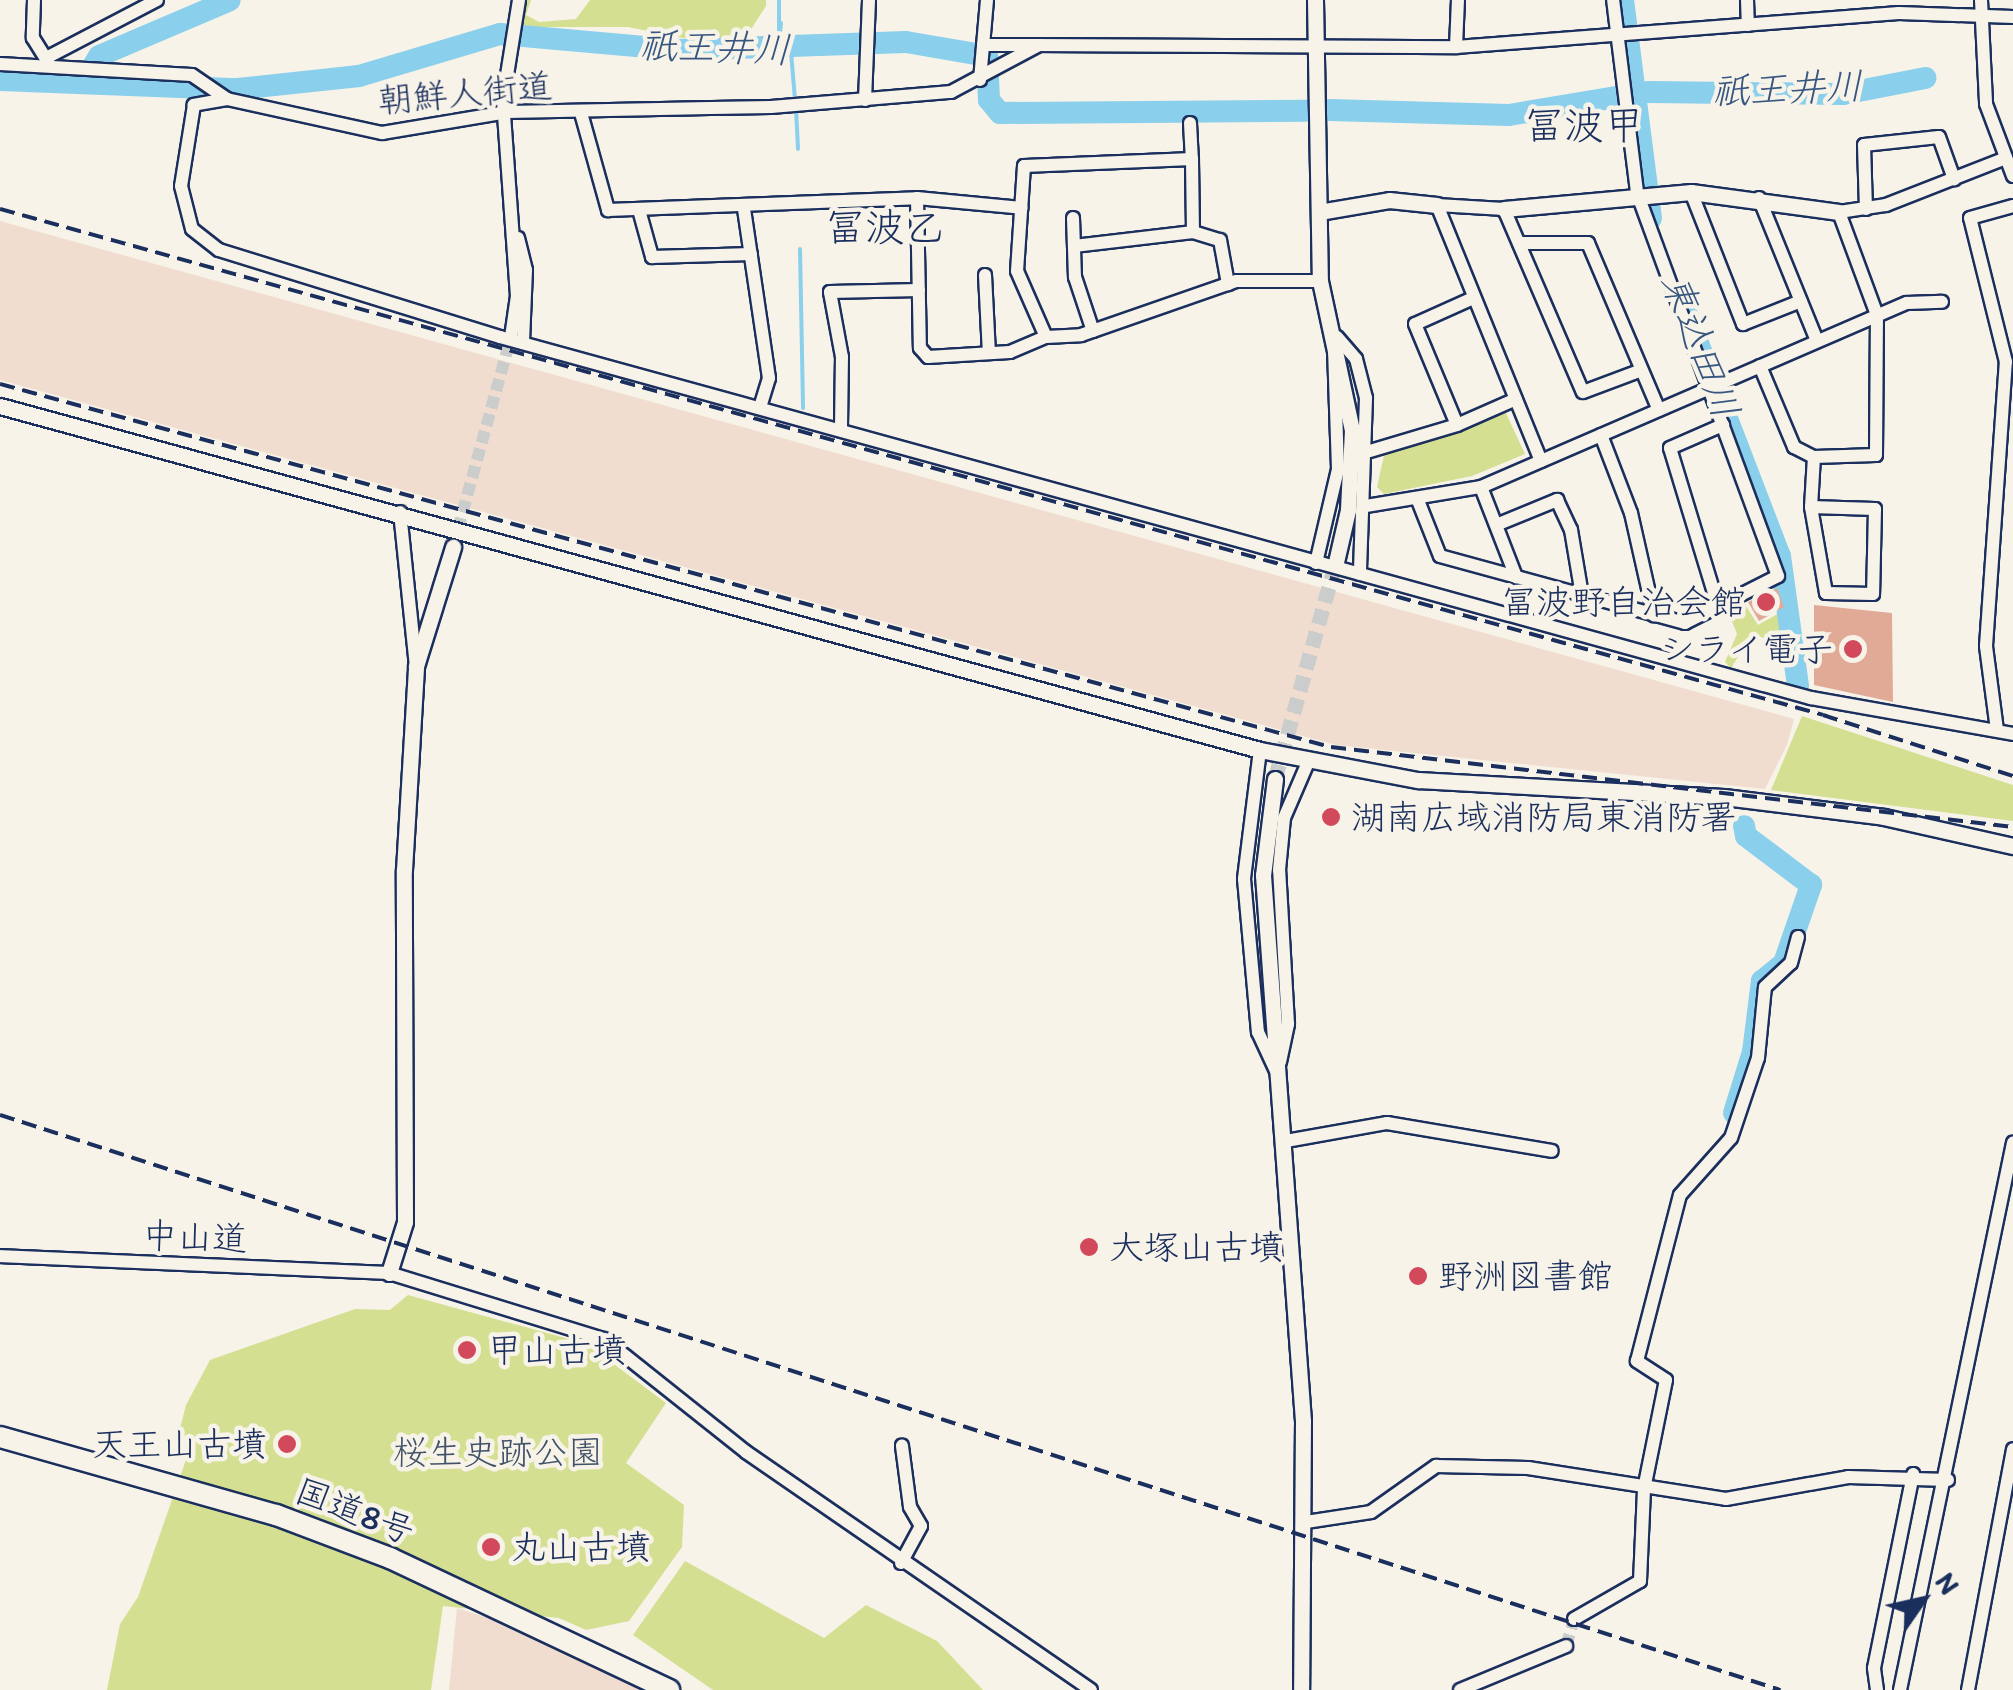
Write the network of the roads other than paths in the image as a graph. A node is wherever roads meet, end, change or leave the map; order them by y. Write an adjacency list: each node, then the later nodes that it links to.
1 (34, 0): 20 (street)
2 (158, 0): 11 (street)
3 (519, 0): 25 (street)
4 (869, 0): 24 (street)
5 (986, 0): 19 (street)
6 (1316, 0): 18 (street)
7 (1458, 0): 17 (street)
8 (1613, 0): 15 (street)
9 (1747, 0): 14 (street)
10 (1982, 0): 12 (street)
11 (131, 6): 20 (street)
12 (1980, 16): 13 (street); 14 (street); 28 (street)
13 (2013, 17)
14 (1748, 25): 15 (street)
15 (1625, 37): 17 (street); 32 (street)
16 (1040, 45): 18 (street); 19 (street); 22 (street, 朝鮮人街道)
17 (1456, 46): 18 (street)
18 (1316, 47): 43 (street)
19 (982, 51): 22 (street)
20 (48, 63): 21 (street, 朝鮮人街道); 23 (street, 朝鮮人街道)
21 (0, 64)
22 (985, 77): 24 (street, 朝鮮人街道)
23 (224, 96): 25 (street, 朝鮮人街道); 61 (street)
24 (865, 100): 26 (street, 朝鮮人街道)
25 (506, 112): 26 (street, 朝鮮人街道); 61 (street)
26 (581, 113): 40 (street)
27 (1190, 123): 29 (street)
28 (2006, 158): 30 (street); 31 (street)
29 (1192, 159): 38 (street); 46 (street)
30 (2013, 176)
31 (1954, 178): 42 (street); 42 (street)
32 (1637, 192): 33 (street); 39 (street); 66 (street)
33 (1690, 192): 35 (street); 55 (street)
34 (917, 198): 38 (street); 41 (street); 53 (street)
35 (1759, 198): 44 (street); 55 (street)
36 (1437, 205): 39 (street); 43 (street); 54 (street)
37 (2013, 206): 71 (street)
38 (1022, 208): 59 (street)
39 (1504, 209): 47 (street)
40 (639, 210): 41 (street); 49 (street)
41 (744, 210): 49 (street)
42 (1866, 210): 44 (street)
43 (1319, 212): 51 (street)
44 (1839, 212): 57 (street)
45 (1073, 218): 48 (street)
46 (1193, 232): 48 (street); 52 (street)
47 (1518, 243): 65 (street); 65 (street)
48 (1074, 246): 58 (street)
49 (751, 254): 68 (street)
50 (986, 275): 63 (street)
51 (1320, 281): 52 (street); 60 (street)
52 (1228, 284): 58 (street)
53 (919, 290): 63 (street); 74 (street)
54 (1471, 298): 67 (street); 72 (street)
55 (1801, 301): 62 (street)
56 (1942, 302): 57 (street)
57 (1877, 316): 62 (street); 77 (street)
58 (1094, 331): 59 (street)
59 (1046, 337): 63 (street)
60 (1337, 337): 76 (street); 86 (street); 87 (street)
61 (517, 340): 68 (street)
62 (1818, 341): 64 (street)
63 (989, 354)
64 (1754, 369): 66 (street); 77 (street)
65 (1639, 371): 70 (street)
66 (1710, 388): 70 (street); 73 (street)
67 (1516, 399): 72 (street); 78 (street)
68 (762, 405): 74 (street)
69 (0, 406): 83 (street)
70 (1659, 410): 75 (street)
71 (2009, 410): 94 (street)
72 (1457, 425): 76 (street)
73 (1723, 425): 91 (street); 91 (street)
74 (842, 426): 87 (street)
75 (1601, 435): 78 (street); 92 (street)
76 (1370, 452): 81 (street)
77 (1814, 456): 82 (street)
78 (1541, 461): 79 (street)
79 (1481, 487): 80 (street); 84 (street)
80 (1416, 498): 81 (street); 89 (street)
81 (1366, 506): 88 (street)
82 (1811, 507): 82 (street)
83 (400, 512): 93 (street); 96 (street)
84 (1501, 523): 89 (street); 90 (street)
85 (453, 547): 93 (street)
86 (1336, 562)
87 (1316, 563): 88 (street)
88 (1360, 574): 94 (street)
89 (1516, 577): 90 (street)
90 (1582, 595): 92 (street)
91 (1718, 606): 92 (street)
92 (1654, 614)
93 (416, 666): 106 (street)
94 (1997, 730): 95 (street)
95 (2013, 734)
96 (1260, 750): 97 (street); 101 (street)
97 (1310, 760): 99 (street); 101 (street)
98 (1275, 779): 101 (street)
99 (2013, 846)
100 (1798, 938): 112 (street)
101 (1277, 1074): 102 (street)
102 (1286, 1141): 104 (street); 113 (street)
103 (2012, 1148): 111 (street)
104 (1552, 1151)
105 (0, 1256): 106 (street, 中山道)
106 (389, 1273): 114 (street, 中山道)
107 (0, 1437): 117 (highway, 国道8号)
108 (902, 1446): 114 (street)
109 (2013, 1449): 123 (street)
110 (1913, 1474): 111 (street); 112 (street); 121 (street)
111 (1948, 1480): 122 (street)
112 (1644, 1488): 113 (street); 115 (street)
113 (1306, 1522): 119 (street)
114 (901, 1563): 118 (street, 中山道)
115 (1574, 1619)
116 (1566, 1646): 120 (street)
117 (669, 1690)
118 (1091, 1690)
119 (1301, 1690)
120 (1460, 1690)
121 (1877, 1690)
122 (1900, 1690)
123 (1968, 1690)

